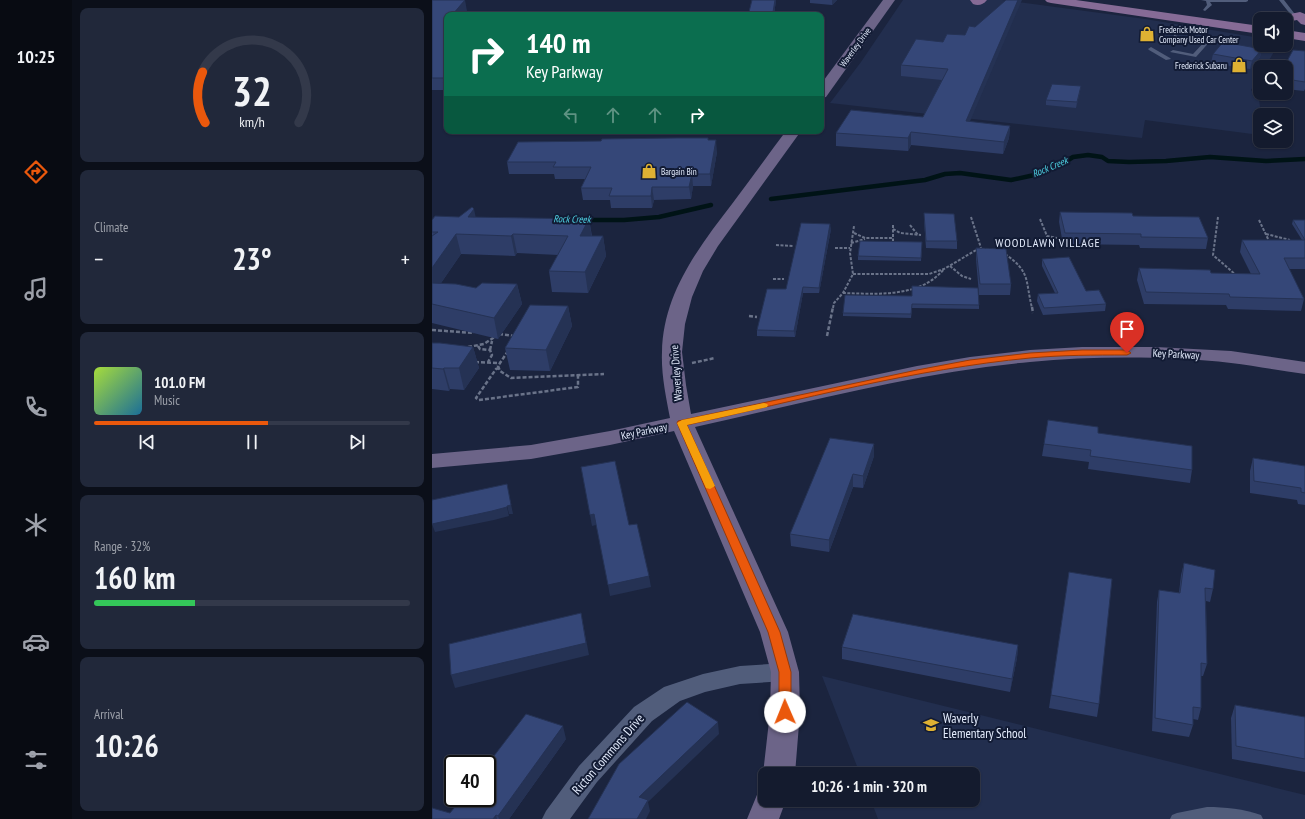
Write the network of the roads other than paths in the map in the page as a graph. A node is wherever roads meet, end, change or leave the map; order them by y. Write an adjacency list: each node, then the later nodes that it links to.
1 (889, 0): 20 (street, Waverley Drive)
2 (976, 0): 3 (main road)
3 (981, 0)
4 (1051, 0): 13 (main road)
5 (1245, 0): 7 (lane)
6 (1281, 0): 11 (lane)
7 (1206, 3): 8 (main road); 9 (main road)
8 (1158, 4)
9 (1253, 17)
10 (1293, 19): 11 (main road)
11 (1304, 19): 12 (main road)
12 (1293, 21)
13 (1253, 29)
14 (1293, 35): 15 (main road)
15 (1305, 37)
16 (1209, 39): 18 (lane)
17 (1151, 49): 19 (lane)
18 (1173, 52)
19 (1168, 59)
20 (824, 90)
21 (792, 134): 23 (street, Waverley Drive)
22 (1305, 368): 23 (street, Key Parkway)
23 (682, 423): 24 (street, Key Parkway); 25 (street, Waverley Drive)
24 (432, 461)
25 (785, 672): 26 (street, Waverley Drive); 28 (street, Ricton Commons Drive)
26 (780, 767)
27 (767, 807): 29 (street)
28 (555, 819)
29 (763, 819)
30 (1176, 819): 31 (lane)
31 (1256, 819)

